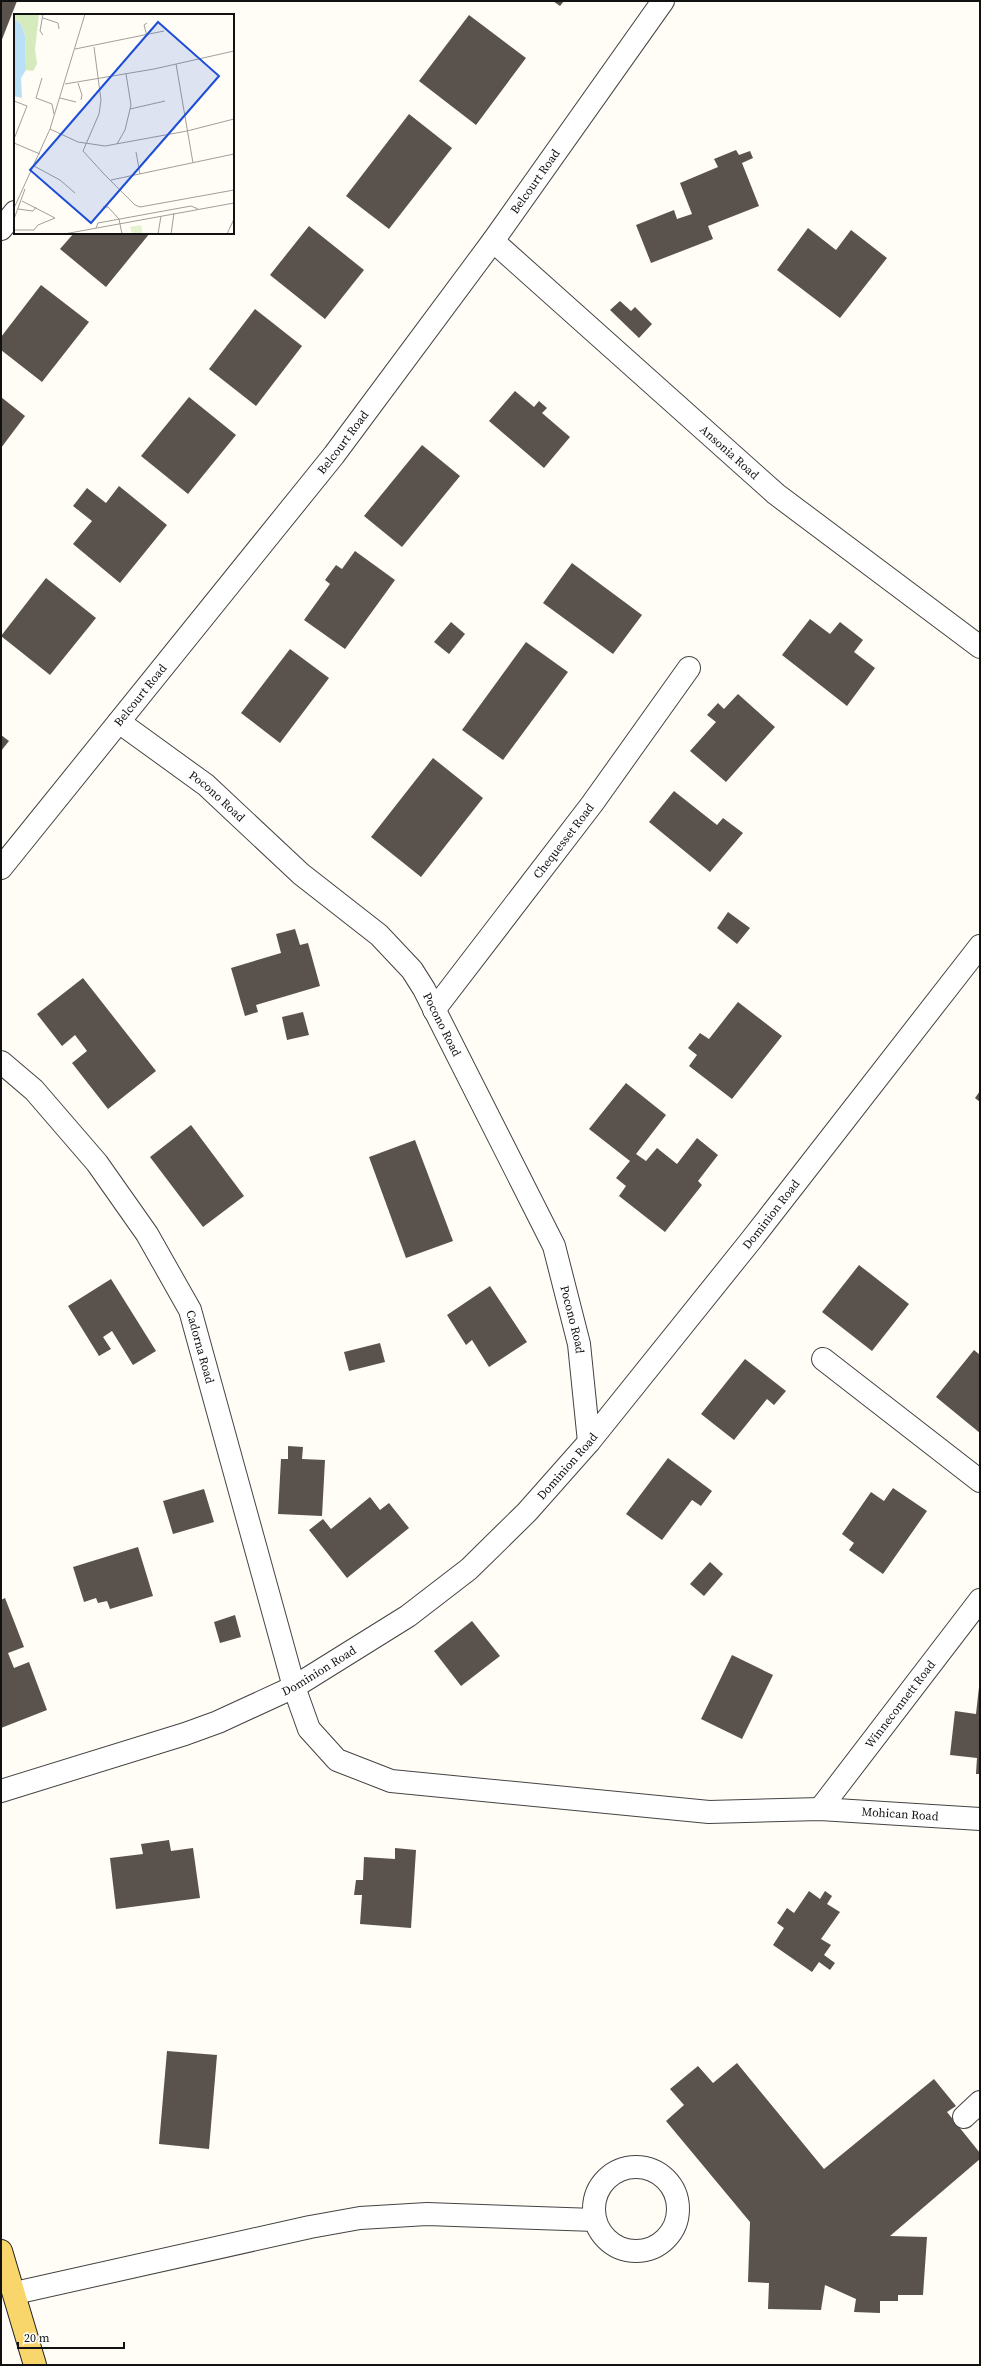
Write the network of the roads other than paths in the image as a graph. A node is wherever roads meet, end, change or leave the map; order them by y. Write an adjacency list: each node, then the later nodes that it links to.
1 (663, 1): 2 (street, Belcourt Road)
2 (493, 241): 3 (street, Ansonia Road); 5 (street, Belcourt Road)
3 (980, 647)
4 (689, 668): 8 (street, Chequesset Road)
5 (119, 722): 6 (street, Belcourt Road); 8 (street, Pocono Road)
6 (1, 868)
7 (980, 946): 11 (street, Dominion Road)
8 (434, 1010): 11 (street, Pocono Road)
9 (1, 1062): 14 (street, Cadorna Road)
10 (824, 1359): 12 (street)
11 (589, 1442): 14 (street, Dominion Road)
12 (980, 1481)
13 (980, 1600): 16 (street, Winneconnett Road)
14 (294, 1687): 15 (street, Dominion Road); 16 (street, Cadorna Road)
15 (1, 1791)
16 (820, 1809): 17 (street, Mohican Road)
17 (980, 1819)
18 (980, 2102): 19 (street)
19 (964, 2117)
20 (595, 2220): 22 (street)
21 (1, 2251): 22 (main road)
22 (15, 2293): 23 (main road)
23 (35, 2365)

